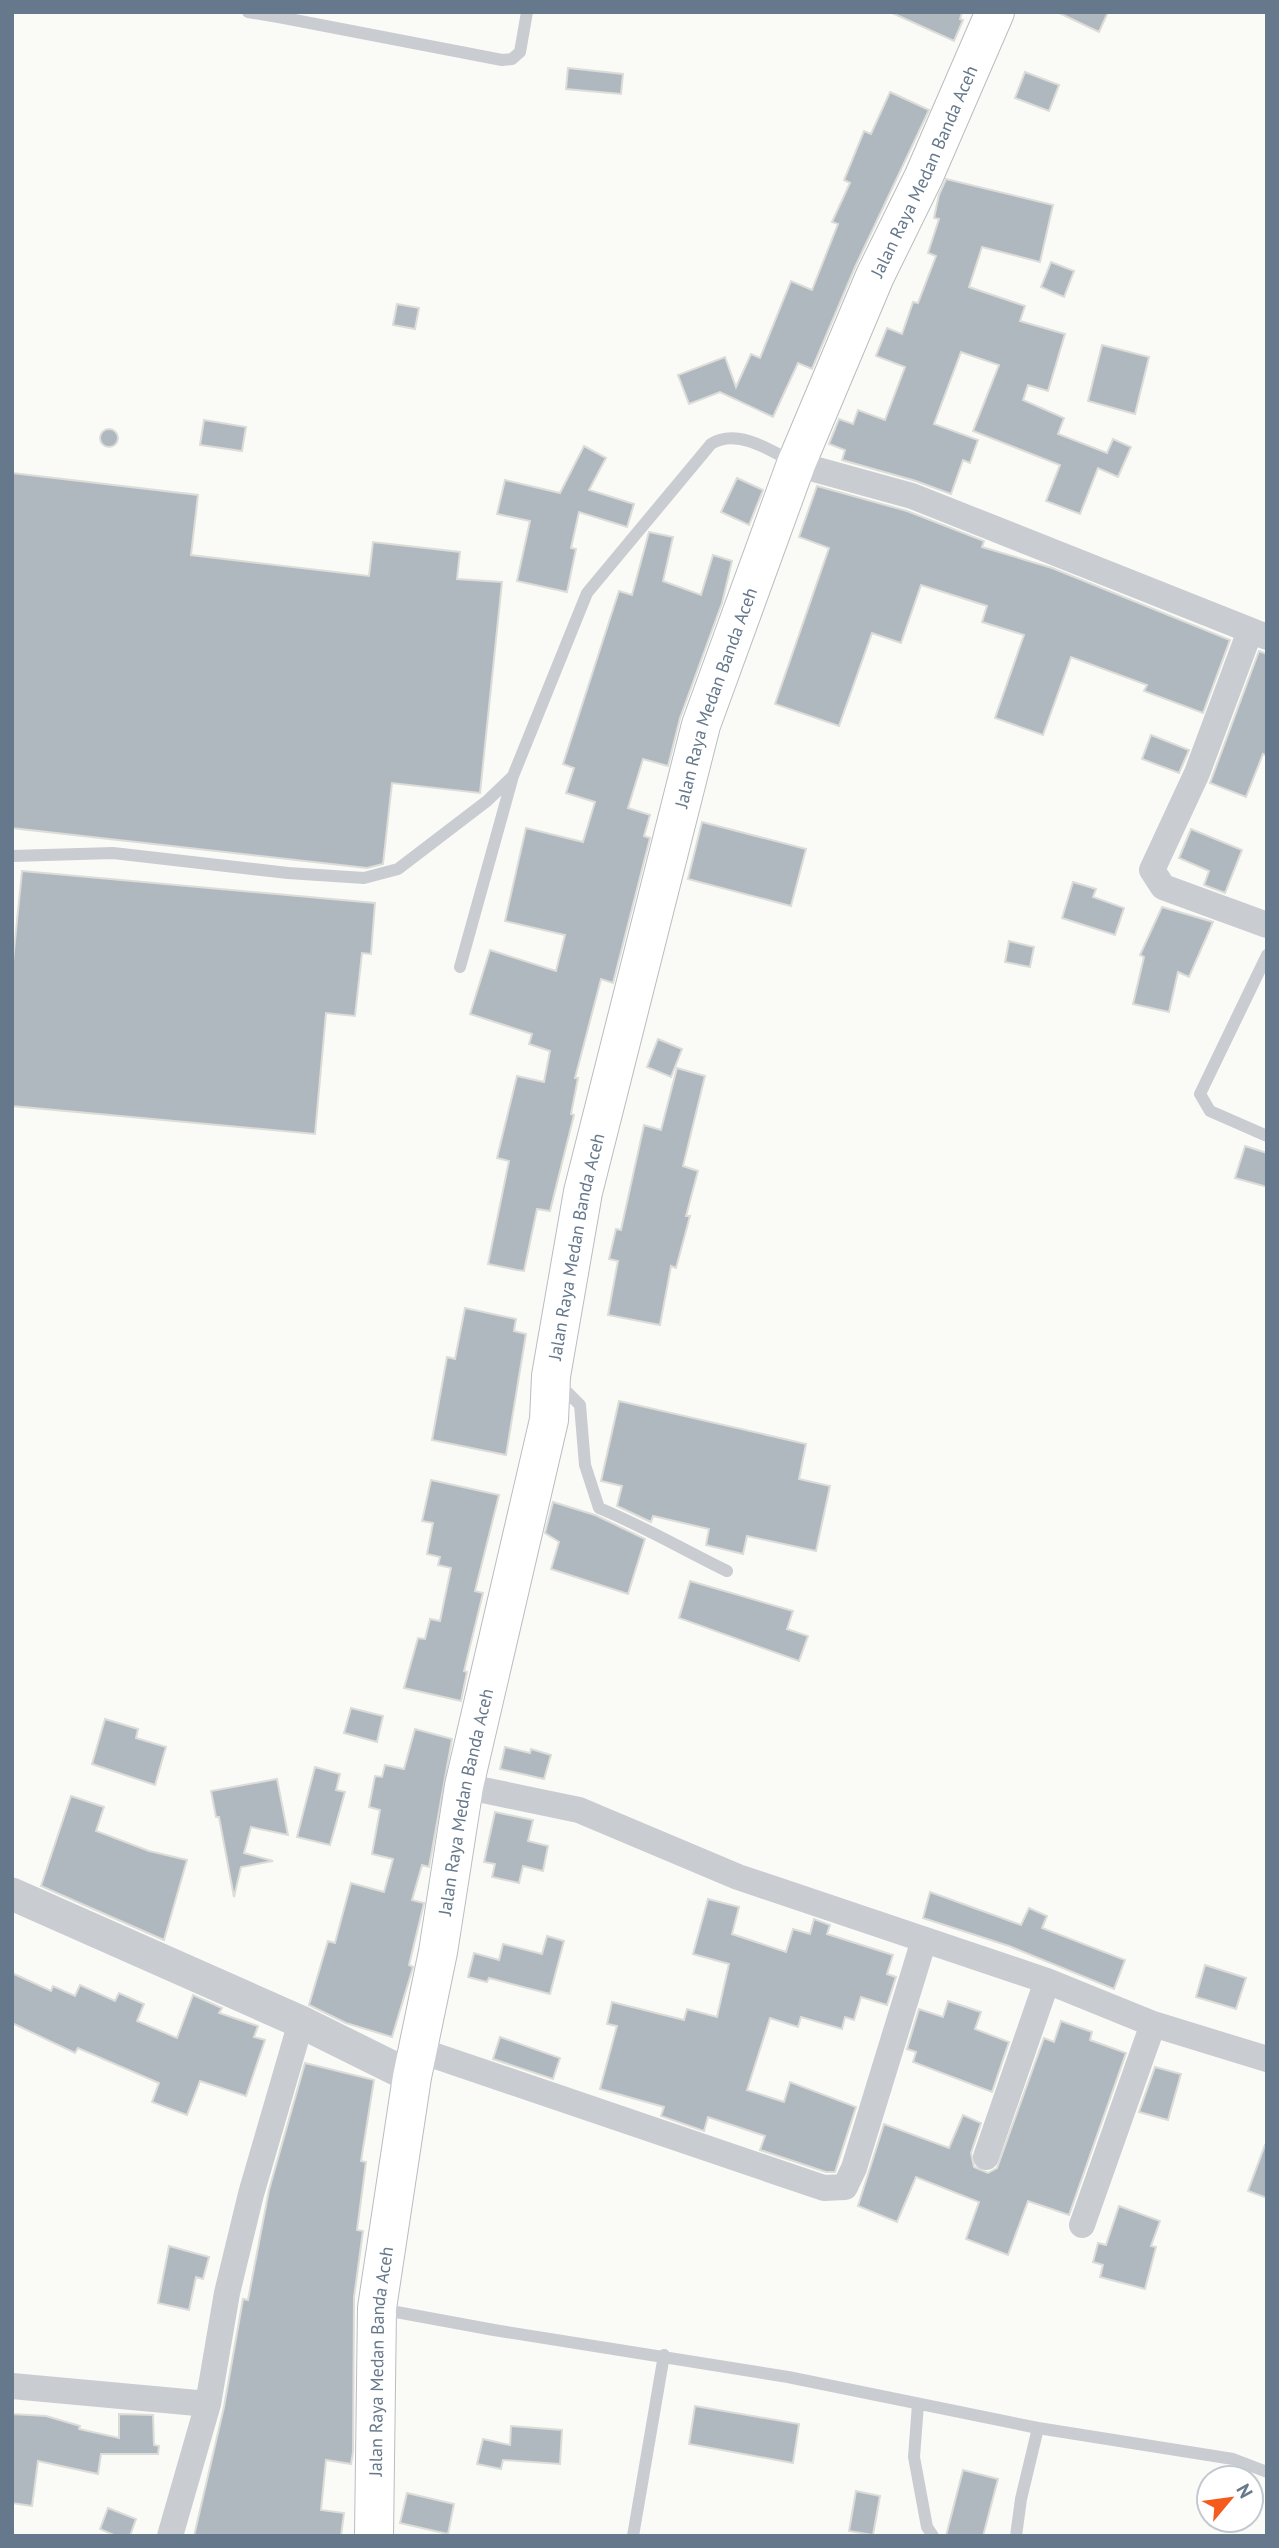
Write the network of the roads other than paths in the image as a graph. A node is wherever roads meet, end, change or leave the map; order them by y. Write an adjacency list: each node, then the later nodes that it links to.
1 (248, 12): 4 (lane)
2 (527, 12): 4 (lane)
3 (995, 12): 5 (highway, Jalan Raya Medan Banda Aceh)
4 (286, 15)
5 (796, 464): 6 (street); 7 (lane); 13 (highway, Jalan Raya Medan Banda Aceh)
6 (1258, 634): 9 (street)
7 (513, 776): 8 (lane); 11 (lane)
8 (12, 856)
9 (1267, 925)
10 (1267, 955): 12 (lane)
11 (460, 967)
12 (1267, 1136)
13 (551, 1376): 14 (lane); 15 (highway, Jalan Raya Medan Banda Aceh)
14 (727, 1571)
15 (464, 1786): 17 (street); 22 (highway, Jalan Raya Medan Banda Aceh)
16 (12, 1894): 19 (street)
17 (925, 1940): 18 (street); 22 (street)
18 (1047, 1981): 20 (street); 23 (street)
19 (301, 2022): 22 (street); 28 (street)
20 (1153, 2024): 21 (street); 24 (street)
21 (1267, 2059)
22 (415, 2064): 25 (highway, Jalan Raya Medan Banda Aceh)
23 (986, 2157)
24 (1082, 2225)
25 (377, 2308): 26 (lane); 33 (highway, Jalan Raya Medan Banda Aceh)
26 (664, 2355): 29 (lane); 34 (lane)
27 (12, 2386): 28 (street)
28 (208, 2404): 32 (street)
29 (918, 2404): 30 (lane); 35 (lane)
30 (1038, 2428): 31 (lane); 36 (lane)
31 (1267, 2472)
32 (170, 2536)
33 (374, 2536)
34 (633, 2536)
35 (933, 2536)
36 (1016, 2536)

